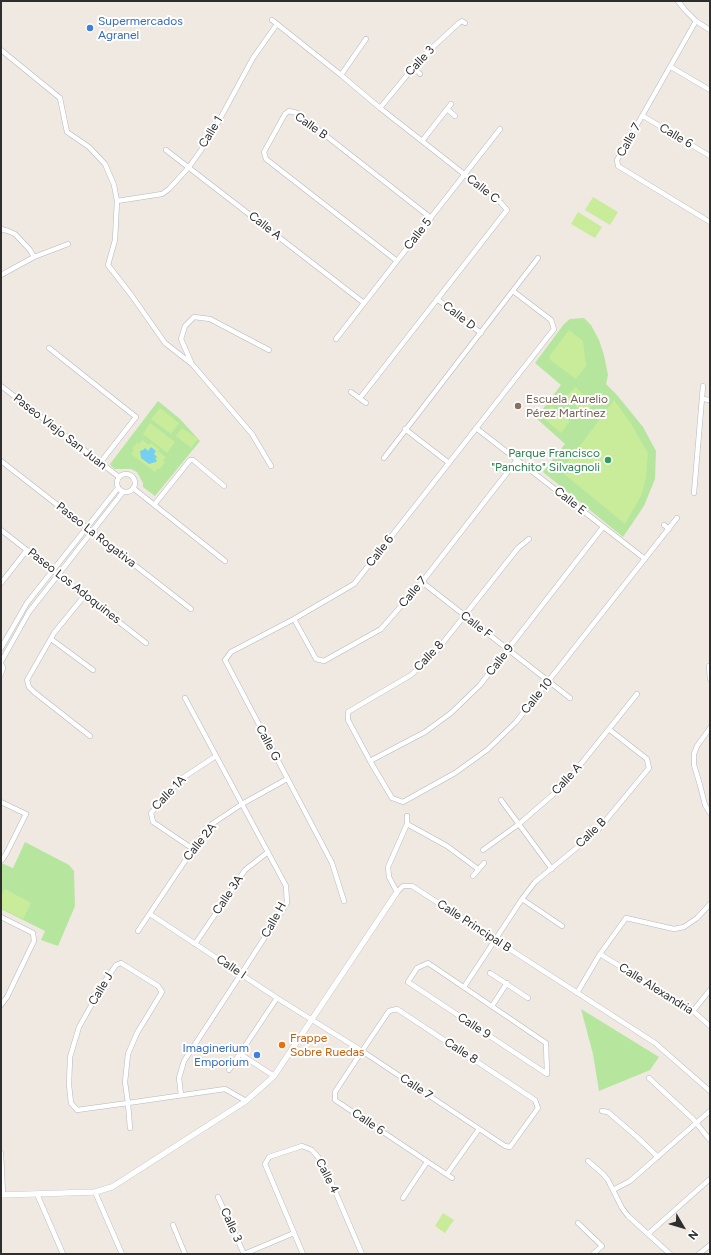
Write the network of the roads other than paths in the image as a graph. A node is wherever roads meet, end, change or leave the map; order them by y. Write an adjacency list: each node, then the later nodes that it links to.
1 (678, 1): 3 (street)
2 (272, 20): 5 (street, Calle C)
3 (696, 21): 6 (street); 9 (street, Calle 7)
4 (465, 23): 10 (street, Calle 3)
5 (277, 24): 12 (street, Calle C); 23 (street, Calle 1)
6 (710, 30)
7 (366, 39): 12 (street)
8 (1, 50): 25 (street)
9 (671, 67): 13 (street); 18 (street, Calle 7)
10 (413, 68): 11 (street); 15 (street, Calle 3)
11 (420, 74)
12 (341, 75): 15 (street, Calle C)
13 (710, 90)
14 (451, 104): 16 (street)
15 (380, 108): 20 (street, Calle C)
16 (447, 109): 17 (street); 20 (street)
17 (455, 116)
18 (643, 116): 22 (street, Calle 6); 27 (street, Calle 7)
19 (500, 129): 24 (street, Calle 5)
20 (422, 141): 24 (street, Calle C)
21 (166, 150): 23 (street, Calle A)
22 (710, 156)
23 (189, 167): 25 (street, Calle 1); 36 (street, Calle A)
24 (465, 174): 26 (street, Calle 5); 35 (street, Calle C)
25 (117, 201): 41 (street)
26 (431, 218): 32 (street, Calle 5); 32 (street, Calle B)
27 (710, 222)
28 (1, 229): 30 (street)
29 (68, 244): 30 (street)
30 (34, 257): 33 (street)
31 (538, 258): 34 (street)
32 (397, 261): 36 (street, Calle 5)
33 (1, 275)
34 (513, 291): 37 (street); 49 (street, Calle 6)
35 (437, 299): 37 (street, Calle D); 45 (street, Calle C)
36 (364, 303): 38 (street, Calle 5)
37 (481, 333): 50 (street)
38 (336, 339)
39 (49, 348): 54 (street)
40 (270, 350): 41 (street)
41 (192, 364): 56 (street)
42 (1, 386): 54 (street, Paseo Viejo San Juan)
43 (703, 386): 46 (street)
44 (351, 392): 45 (street)
45 (360, 398): 48 (street)
46 (702, 399): 47 (street); 62 (street)
47 (710, 400)
48 (366, 403)
49 (476, 428): 52 (street, Calle E); 55 (street, Calle 6)
50 (405, 430): 51 (street); 55 (street)
51 (384, 458)
52 (517, 460): 67 (street, Calle E); 77 (street, Calle 7)
53 (1, 461): 66 (street, Paseo La Rogativa)
54 (100, 463): 57 (street, Paseo Viejo San Juan)
55 (449, 463): 82 (street, Calle 6)
56 (271, 466)
57 (119, 478): 59 (street, Paseo Viejo San Juan); 60 (street, Paseo Viejo San Juan)
58 (224, 486): 63 (street)
59 (118, 488): 61 (street); 66 (street)
60 (133, 488): 61 (street); 63 (street, Paseo Viejo San Juan)
61 (123, 492): 70 (street)
62 (694, 493)
63 (154, 505): 74 (street, Paseo Viejo San Juan)
64 (678, 518): 68 (street, Calle 10)
65 (664, 525): 68 (street)
66 (86, 527): 70 (street, Paseo La Rogativa); 75 (street)
67 (603, 527): 73 (street, Calle E); 86 (street, Calle 9)
68 (669, 529): 73 (street, Calle 10)
69 (1, 530): 72 (street, Paseo Los Adoquines)
70 (92, 532): 76 (street); 80 (street, Paseo La Rogativa)
71 (529, 539): 81 (street, Calle 8)
72 (27, 550): 75 (street, Paseo Los Adoquines); 78 (street)
73 (645, 559): 92 (street, Calle 10)
74 (225, 560)
75 (53, 570): 76 (street, Paseo Los Adoquines); 85 (street)
76 (58, 574): 79 (street, Paseo Los Adoquines); 87 (street)
77 (422, 582): 81 (street, Calle F); 82 (street, Calle 7)
78 (1, 583)
79 (85, 595): 83 (street); 84 (street, Paseo Los Adoquines)
80 (191, 609)
81 (465, 616): 86 (street, Calle F); 100 (street, Calle 8)
82 (294, 618): 101 (street, Calle G)
83 (51, 639): 89 (street); 98 (street)
84 (146, 643)
85 (1, 648)
86 (508, 650): 92 (street, Calle F); 100 (street, Calle 9)
87 (1, 662): 90 (street)
88 (709, 666): 91 (street)
89 (93, 670)
90 (1, 674)
91 (710, 679)
92 (549, 682): 95 (street, Calle F); 100 (street, Calle 10)
93 (638, 694): 97 (street, Calle A)
94 (185, 698): 99 (street, Calle H)
95 (570, 698)
96 (710, 728): 105 (street)
97 (610, 730): 108 (street, Calle A); 115 (street, Calle B)
98 (90, 736)
99 (216, 756): 104 (street, Calle H); 109 (street, Calle 1A)
100 (370, 761)
101 (287, 779): 104 (street, Calle 2A); 119 (street, Calle G)
102 (501, 800): 108 (street)
103 (1, 802): 112 (street)
104 (242, 804): 109 (street, Calle 2A); 111 (street, Calle H)
105 (710, 813)
106 (407, 816): 107 (street)
107 (407, 824): 114 (street); 117 (street)
108 (519, 824): 110 (street, Calle A); 115 (street)
109 (193, 849): 121 (street, Calle 2A)
110 (484, 850)
111 (268, 852): 126 (street, Calle 3A); 129 (street, Calle H)
112 (2, 860)
113 (484, 863): 114 (street)
114 (478, 869): 116 (street)
115 (552, 869): 118 (street, Calle B)
116 (473, 876)
117 (397, 892): 125 (street, Calle Principal B); 139 (street)
118 (522, 899): 123 (street); 125 (street, Calle B)
119 (344, 901)
120 (710, 904): 127 (street)
121 (150, 914): 124 (street, Calle 2A); 126 (street, Calle I)
122 (1, 917): 136 (street)
123 (562, 926)
124 (138, 931)
125 (495, 940): 131 (street); 133 (street, Calle Principal B)
126 (196, 944): 129 (street, Calle I)
127 (600, 954): 133 (street); 138 (street, Calle Alexandria)
128 (490, 973): 130 (street)
129 (241, 974): 134 (street, Calle I); 147 (street, Calle H)
130 (506, 983): 135 (street); 137 (street)
131 (464, 987): 137 (street, Calle 9); 137 (street, Calle 9)
132 (710, 990): 138 (street)
133 (577, 992): 146 (street, Calle Principal B)
134 (277, 998): 139 (street, Calle I); 142 (street)
135 (528, 998)
136 (1, 1005)
137 (492, 1006)
138 (693, 1011): 140 (street, Calle Alexandria)
139 (312, 1020): 141 (street, Calle 7); 144 (street)
140 (710, 1026)
141 (362, 1051): 154 (street, Calle 7); 155 (street, Calle 8); 160 (street, Calle 6)
142 (240, 1054): 143 (street); 144 (street)
143 (230, 1070)
144 (274, 1076): 148 (street)
145 (649, 1078): 152 (street)
146 (710, 1091)
147 (181, 1095): 148 (street, Calle J); 149 (street, Calle J)
148 (246, 1101): 165 (street)
149 (128, 1103): 149 (street, Calle J); 153 (street, Calle J)
150 (602, 1111): 158 (street)
151 (710, 1111): 152 (street)
152 (696, 1123): 156 (street); 158 (street)
153 (130, 1128)
154 (478, 1129): 155 (street, Calle 7); 161 (street)
155 (517, 1138)
156 (710, 1140)
157 (1, 1153): 167 (street)
158 (658, 1157): 164 (street)
159 (588, 1161): 164 (street)
160 (427, 1162): 161 (street, Calle 6); 169 (street)
161 (447, 1174): 162 (street, Calle 6)
162 (452, 1178)
163 (710, 1178): 173 (street)
164 (613, 1190): 173 (street)
165 (95, 1192): 166 (street); 176 (street)
166 (37, 1194): 167 (street); 175 (street)
167 (2, 1195)
168 (218, 1197): 178 (street, Calle 3)
169 (403, 1198)
170 (578, 1223): 181 (street)
171 (173, 1225): 177 (street)
172 (294, 1233): 178 (street); 179 (street, Calle 4); 180 (street, Calle 4)
173 (648, 1234): 182 (street)
174 (710, 1245): 183 (street)
175 (63, 1254)
176 (122, 1254)
177 (185, 1254)
178 (244, 1254)
179 (303, 1254)
180 (362, 1254)
181 (593, 1254)
182 (670, 1254)
183 (699, 1254)

